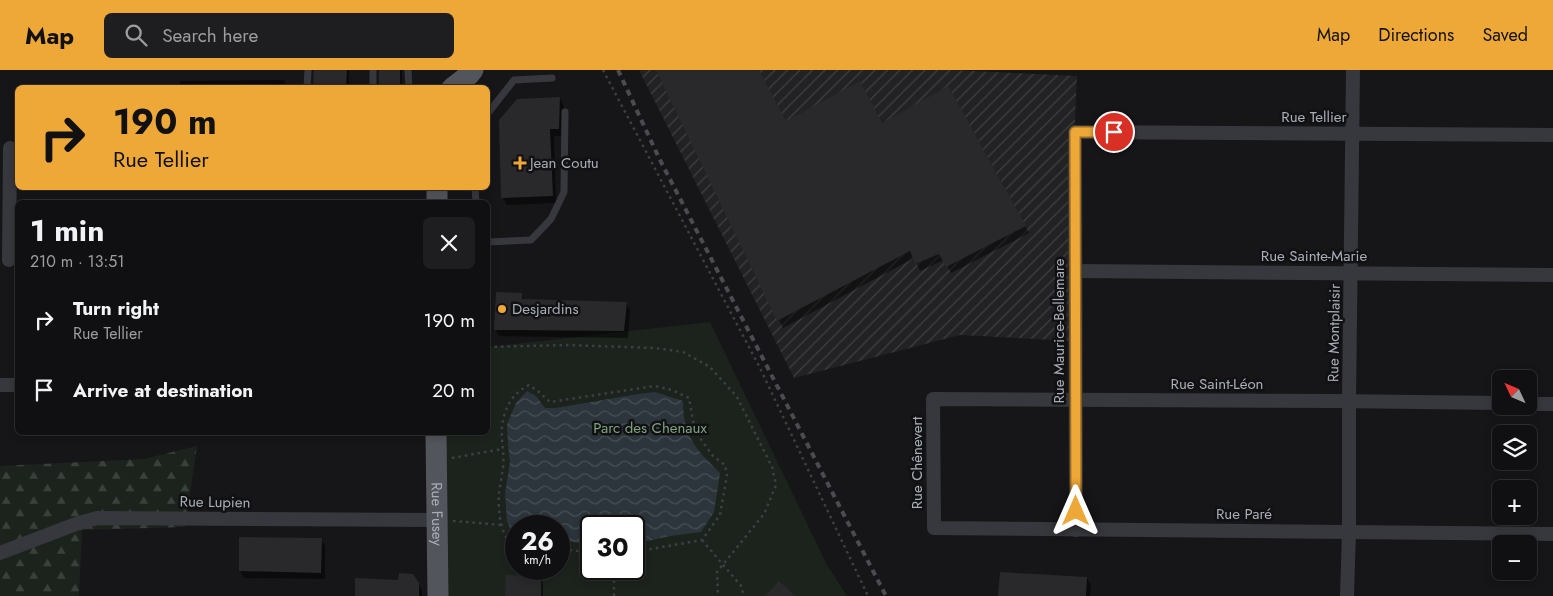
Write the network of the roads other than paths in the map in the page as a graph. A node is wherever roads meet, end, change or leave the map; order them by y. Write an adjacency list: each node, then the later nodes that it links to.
1 (308, 70): 8 (lane)
2 (373, 70): 9 (lane)
3 (408, 70): 10 (lane)
4 (472, 70): 7 (main road)
5 (1353, 70): 14 (street, Rue Montplaisir)
6 (552, 78): 11 (lane)
7 (454, 81)
8 (307, 85)
9 (373, 85)
10 (409, 85)
11 (490, 110)
12 (565, 112): 17 (lane)
13 (1075, 132): 14 (street, Rue Tellier); 19 (street, Rue Maurice-Bellemare)
14 (1352, 133): 15 (street, Rue Tellier); 20 (street, Rue Montplaisir)
15 (1553, 135)
16 (9, 148): 18 (street)
17 (490, 242)
18 (9, 260)
19 (1076, 271): 20 (street, Rue Sainte-Marie); 25 (street, Rue Maurice-Bellemare)
20 (1351, 272): 21 (street, Rue Sainte-Marie); 26 (street, Rue Montplaisir)
21 (1553, 275)
22 (0, 385): 23 (street)
23 (15, 386)
24 (933, 399): 25 (street, Rue Saint-Léon); 32 (street, Rue Chênevert)
25 (1075, 400): 26 (street, Rue Saint-Léon); 33 (street, Rue Maurice-Bellemare)
26 (1349, 401): 27 (street, Rue Saint-Léon); 34 (street, Rue Montplaisir)
27 (1492, 403)
28 (1538, 404): 29 (street)
29 (1553, 404)
30 (436, 435): 31 (main road, Rue Fusey)
31 (436, 520): 36 (street, Rue Lupien); 37 (main road, Rue Fusey)
32 (934, 528): 33 (street, Rue Paré)
33 (1076, 530): 34 (street, Rue Paré)
34 (1349, 532): 35 (street, Rue Paré); 38 (street, Rue Montplaisir)
35 (1553, 534)
36 (0, 554)
37 (438, 596)
38 (1347, 596)

